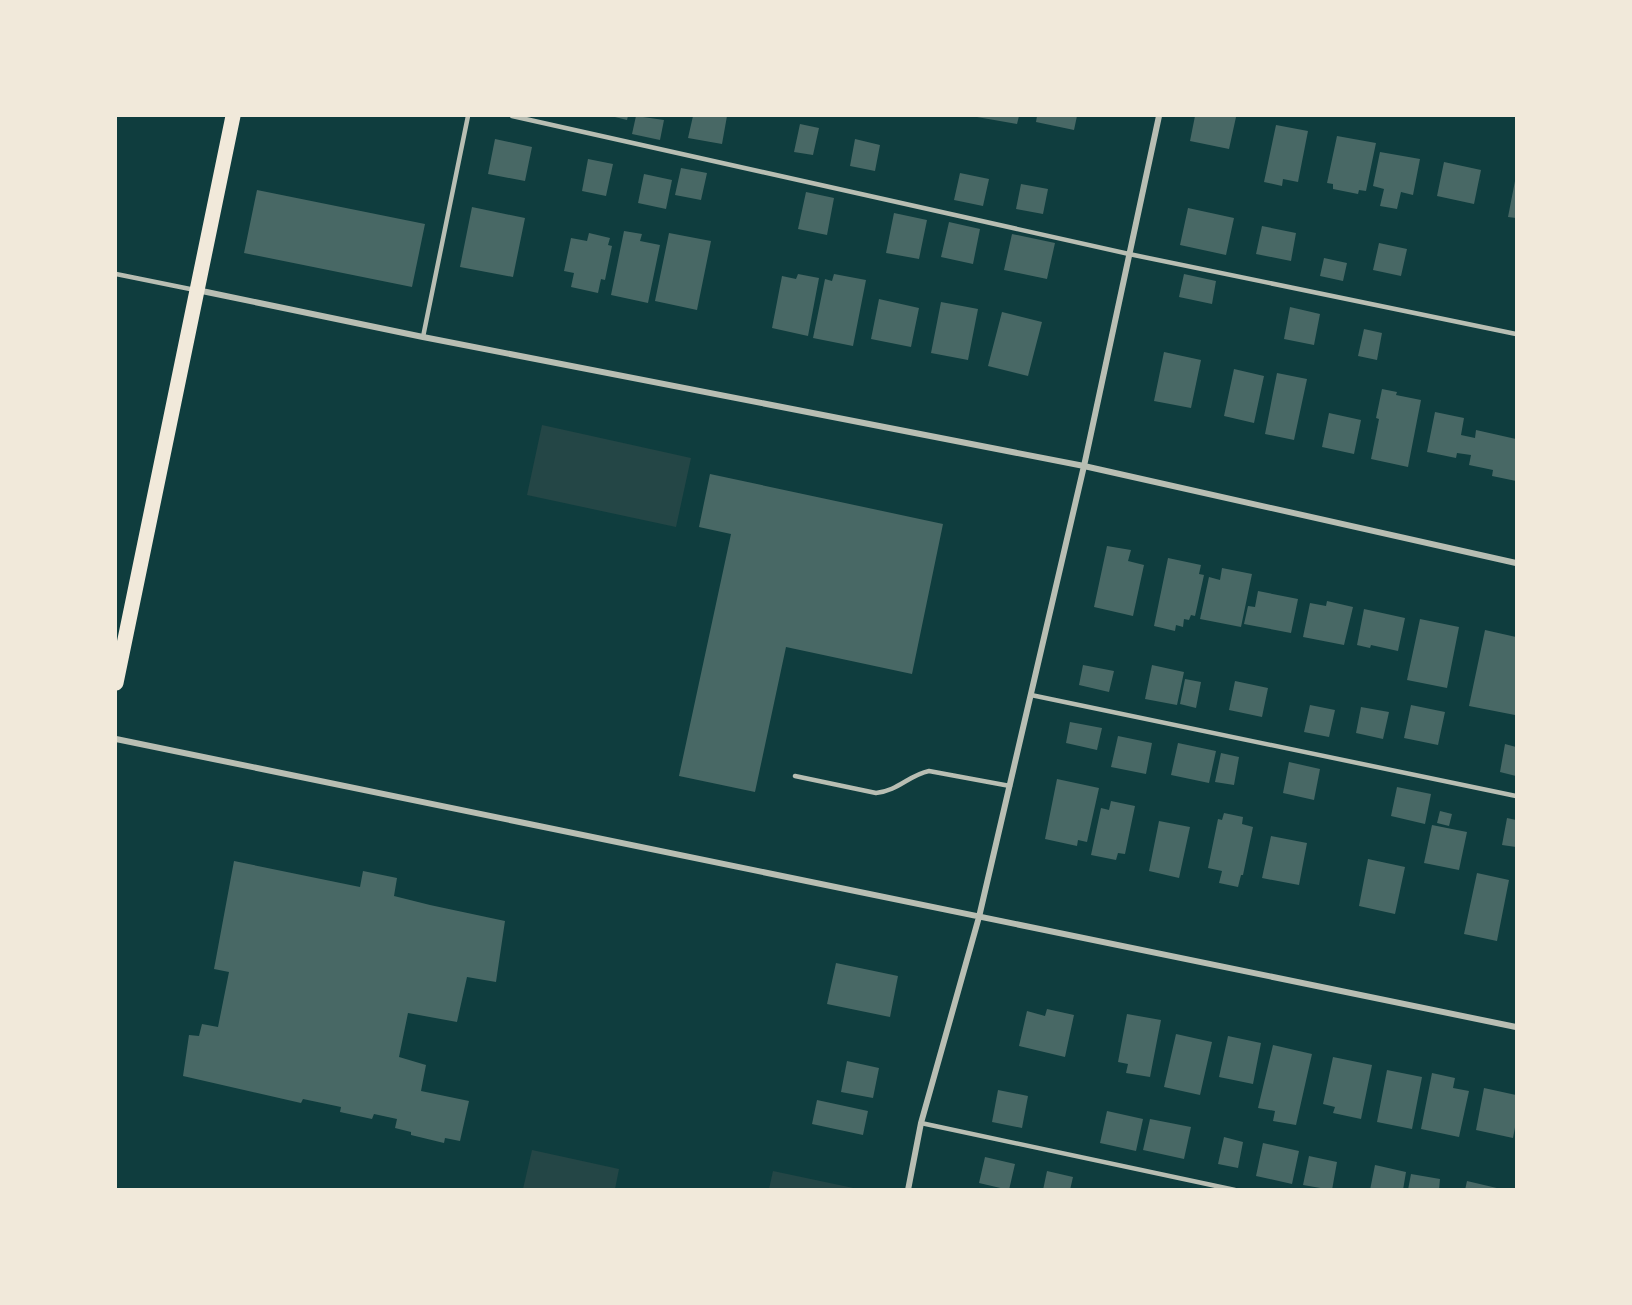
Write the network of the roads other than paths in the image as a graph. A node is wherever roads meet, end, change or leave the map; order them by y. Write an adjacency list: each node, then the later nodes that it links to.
1 (232, 116): 7 (main road)
2 (468, 116): 9 (lane)
3 (512, 116): 5 (lane)
4 (1158, 116): 5 (street)
5 (1129, 254): 8 (lane); 10 (street)
6 (116, 274): 7 (lane)
7 (196, 290): 9 (street); 12 (main road)
8 (1516, 334)
9 (423, 337): 10 (street)
10 (1084, 466): 11 (street); 13 (street)
11 (1516, 563)
12 (116, 683)
13 (1031, 695): 16 (street); 17 (lane)
14 (116, 739): 18 (street)
15 (795, 776): 16 (lane)
16 (1010, 786): 18 (street)
17 (1516, 796)
18 (979, 917): 19 (street); 20 (street)
19 (1516, 1027)
20 (921, 1123): 21 (street); 22 (lane)
21 (908, 1190)
22 (1235, 1190)

